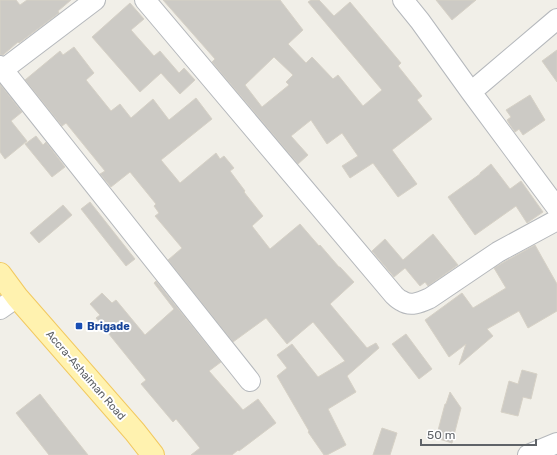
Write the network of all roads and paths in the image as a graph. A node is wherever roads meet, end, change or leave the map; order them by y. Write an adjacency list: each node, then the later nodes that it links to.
1 (95, 0): 5 (street)
2 (145, 0): 8 (street)
3 (403, 0): 6 (street)
4 (557, 19): 6 (street)
5 (1, 69): 11 (street)
6 (470, 92): 7 (street)
7 (557, 208)
8 (557, 220)
9 (0, 274): 10 (main road, Accra-Ashaiman Road)
10 (6, 299): 13 (main road, Accra-Ashaiman Road)
11 (250, 381)
12 (557, 443): 14 (street)
13 (153, 455)
14 (528, 455)

